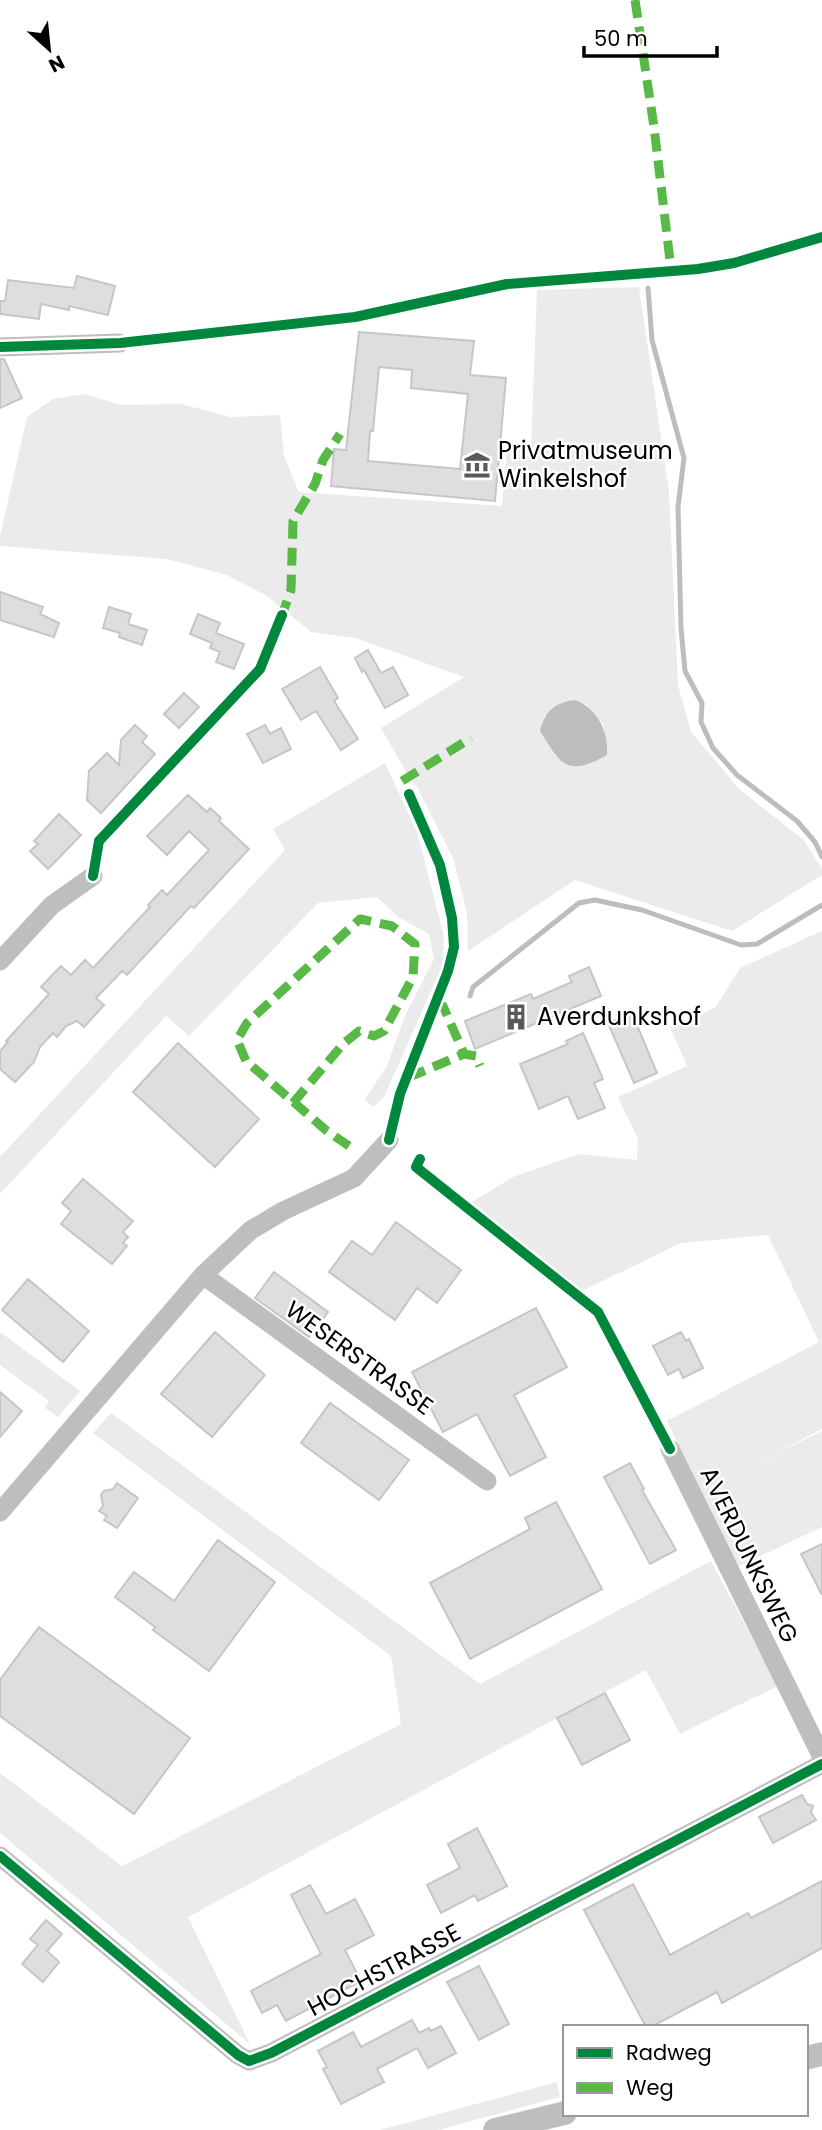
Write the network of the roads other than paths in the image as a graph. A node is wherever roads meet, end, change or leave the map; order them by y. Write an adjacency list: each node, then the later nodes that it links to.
1 (120, 343): 2 (street)
2 (0, 347)
3 (93, 876): 4 (street)
4 (0, 961)
5 (389, 1140): 6 (street)
6 (203, 1275): 8 (street, WESERSTRASSE); 9 (street)
7 (670, 1449): 10 (street, AVERDUNKSWEG)
8 (487, 1481)
9 (0, 1512)
10 (822, 1757)
11 (822, 1764): 12 (street, HOCHSTRASSE)
12 (0, 1856)
13 (563, 2113): 14 (main road)
14 (495, 2130)

